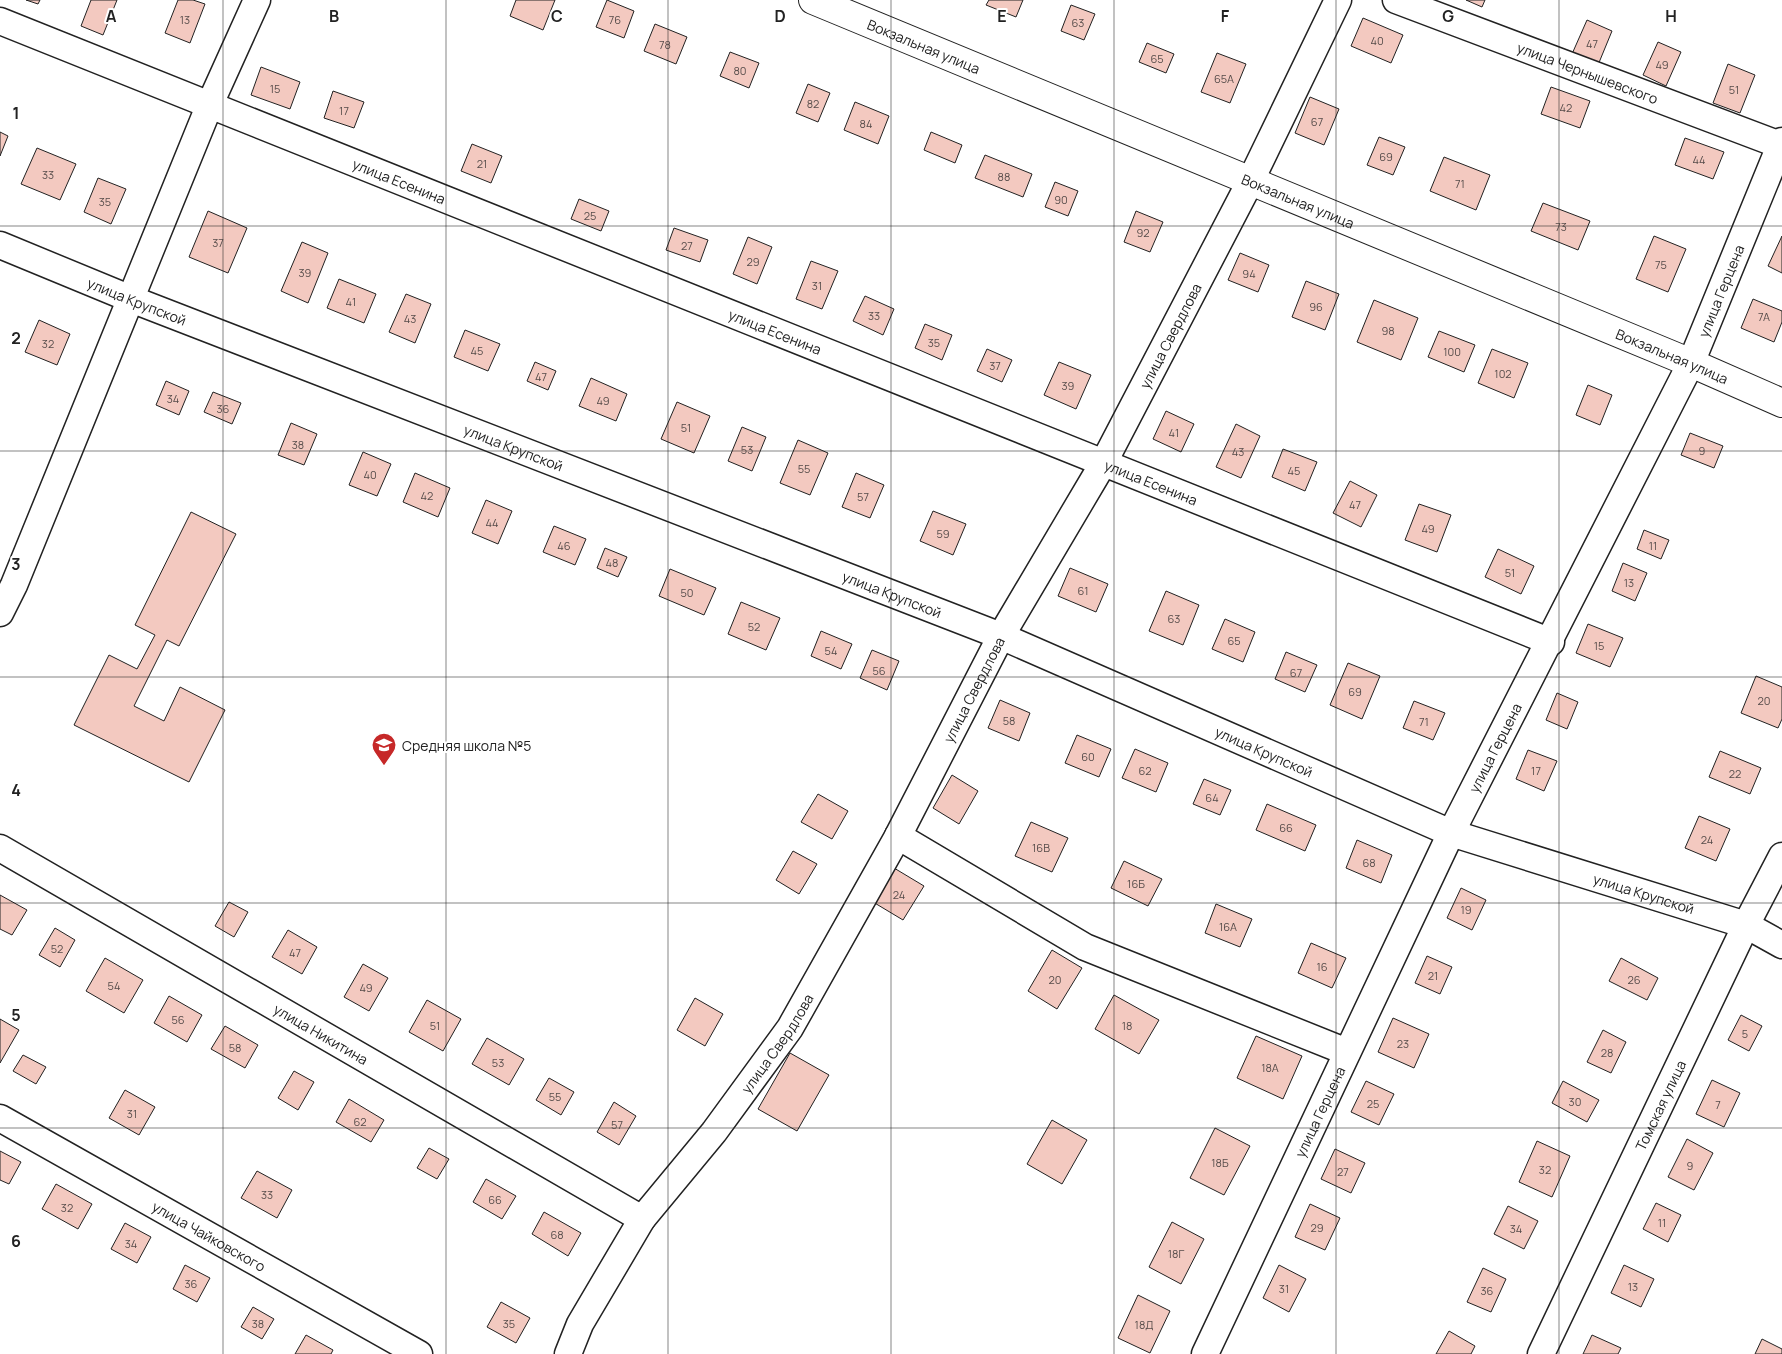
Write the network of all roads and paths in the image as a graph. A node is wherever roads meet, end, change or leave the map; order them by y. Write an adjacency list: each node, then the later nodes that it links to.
1 (256, 0): 6 (street)
2 (813, 0): 8 (main road, Вокзальная улица)
3 (1338, 0): 8 (street, улица Свердлова)
4 (1396, 0): 7 (street, улица Чернышевского)
5 (0, 21): 6 (street, улица Есенина)
6 (210, 104): 10 (street); 13 (street, улица Есенина)
7 (1781, 143): 11 (street, улица Герцена)
8 (1250, 182): 11 (main road, Вокзальная улица); 13 (street, улица Свердлова)
9 (0, 245): 10 (street, улица Крупской)
10 (131, 299): 14 (street); 16 (street, улица Крупской)
11 (1692, 363): 12 (main road, Вокзальная улица); 17 (street, улица Герцена)
12 (1782, 403)
13 (1104, 462): 16 (street, улица Свердлова); 17 (street, улица Есенина)
14 (7, 582): 15 (street)
15 (0, 613)
16 (1001, 636): 18 (street, улица Крупской); 19 (street, улица Свердлова)
17 (1551, 642): 18 (street, улица Герцена)
18 (1451, 833): 22 (street, улица Крупской); 24 (street, улица Герцена)
19 (898, 836): 24 (street); 26 (street, улица Свердлова)
20 (0, 848): 26 (street, улица Никитина)
21 (1782, 856): 22 (street, Томская улица)
22 (1746, 926): 23 (street, улица Крупской); 30 (street, Томская улица)
23 (1782, 945)
24 (1347, 1052): 29 (street, улица Герцена)
25 (0, 1118): 27 (street, улица Чайковского)
26 (642, 1219): 28 (street, улица Свердлова)
27 (419, 1354)
28 (568, 1354)
29 (1205, 1354)
30 (1541, 1354)

